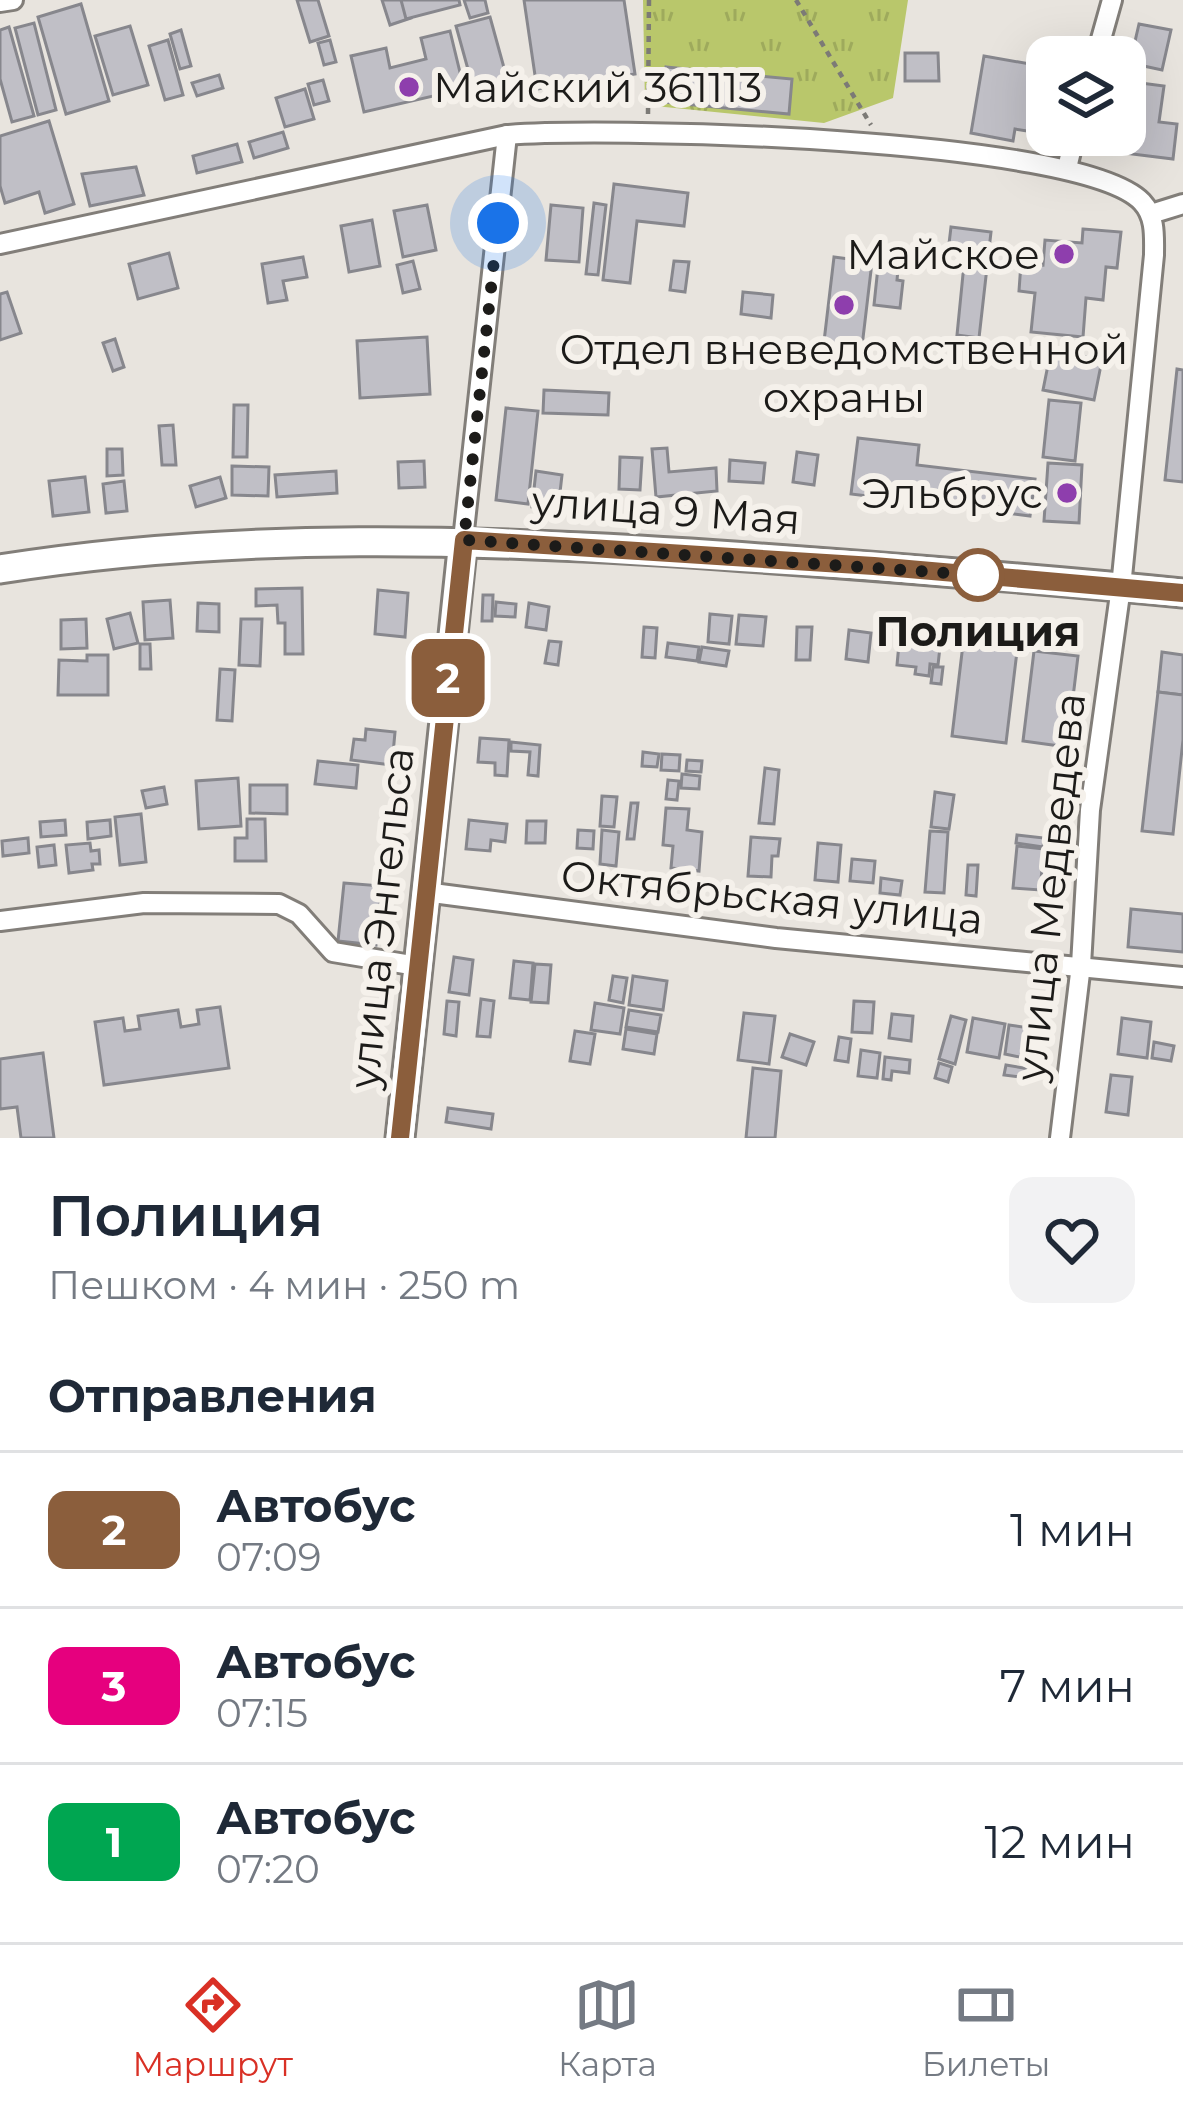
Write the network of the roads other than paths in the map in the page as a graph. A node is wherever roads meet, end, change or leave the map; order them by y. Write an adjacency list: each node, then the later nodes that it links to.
1 (13, 0): 3 (street)
2 (1112, 0): 4 (street)
3 (0, 2)
4 (1102, 36)
5 (507, 135): 7 (street); 10 (street); 11 (street, улица Энгельса)
6 (1070, 156): 7 (street)
7 (1066, 168): 9 (street)
8 (1183, 204): 9 (street)
9 (1151, 214): 13 (street, улица Медведева)
10 (0, 244)
11 (464, 540): 12 (street, улица 9 Мая); 13 (street, улица 9 Мая); 15 (street, улица Энгельса)
12 (0, 569)
13 (1120, 586): 14 (street, улица 9 Мая); 17 (street, улица Медведева)
14 (1183, 592)
15 (425, 892): 17 (street, Октябрьская улица); 18 (street, улица Энгельса)
16 (0, 921): 18 (street)
17 (1081, 964): 19 (street, Октябрьская улица); 21 (street, улица Медведева)
18 (417, 966): 20 (street, улица Энгельса)
19 (1183, 976)
20 (400, 1138)
21 (1060, 1138)

